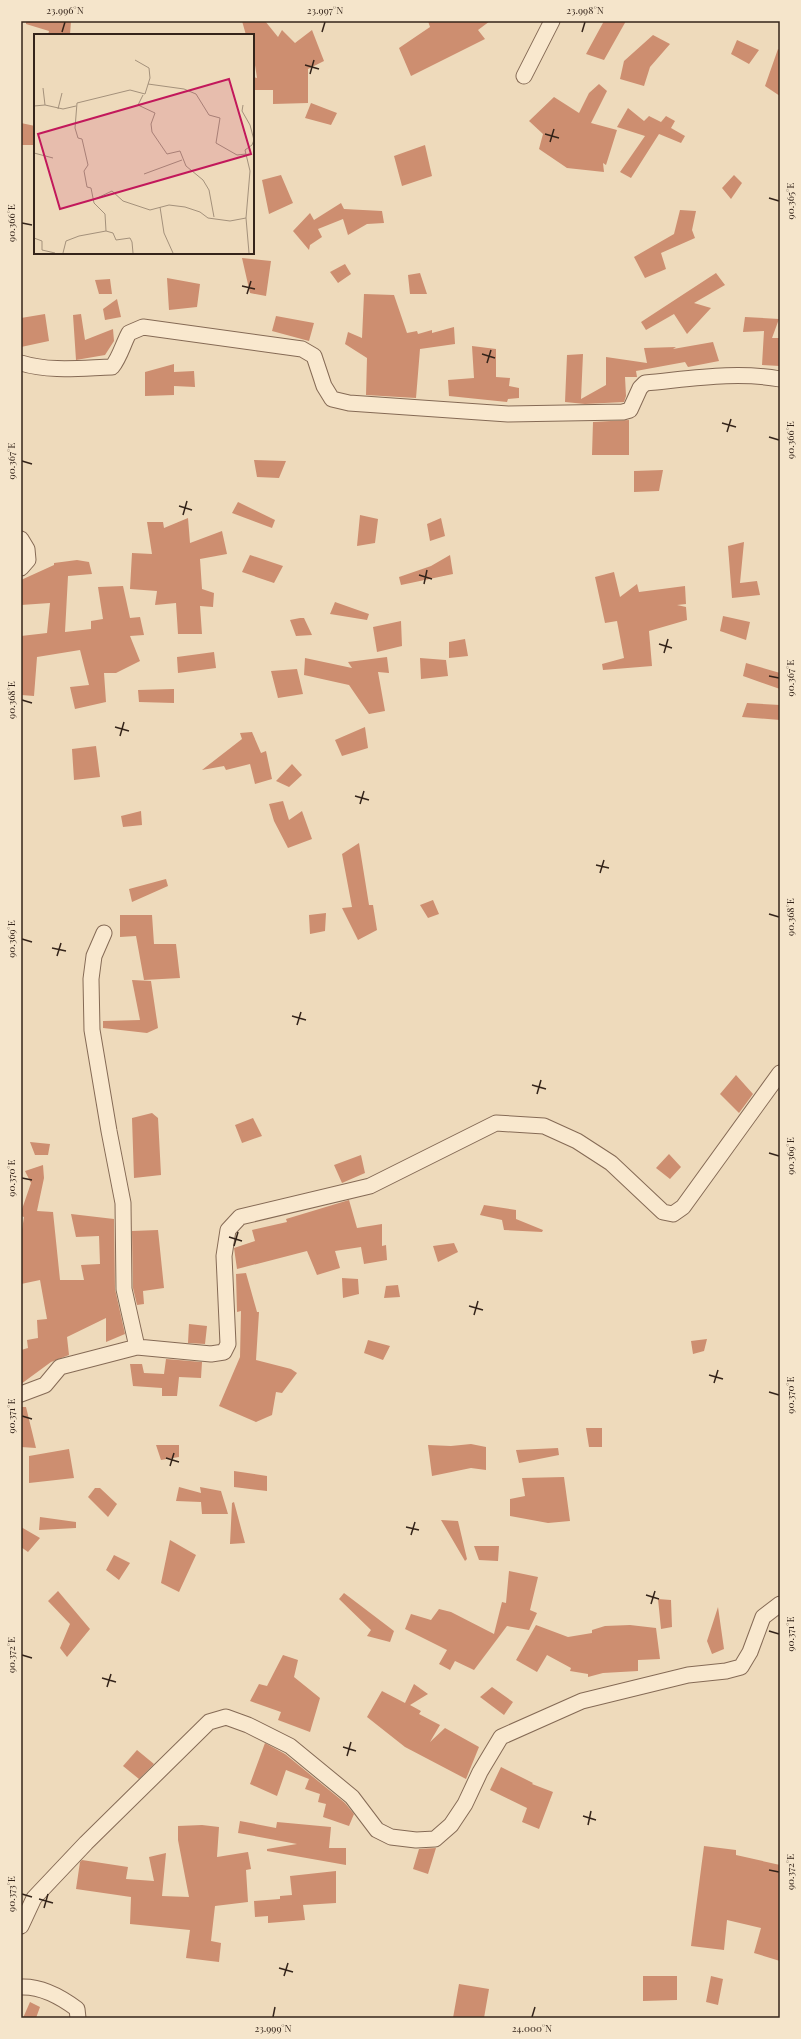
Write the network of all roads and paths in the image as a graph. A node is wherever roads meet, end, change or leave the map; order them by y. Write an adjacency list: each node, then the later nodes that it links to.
1 (552, 21): 2 (street)
2 (524, 76)
3 (21, 363): 4 (street)
4 (780, 379)
5 (21, 539): 6 (street)
6 (21, 568)
7 (104, 933): 9 (street)
8 (780, 1073): 9 (street)
9 (136, 1347): 10 (street)
10 (21, 1394)
11 (780, 1604): 12 (street)
12 (21, 1926)
13 (21, 1987): 14 (street)
14 (78, 2018)

